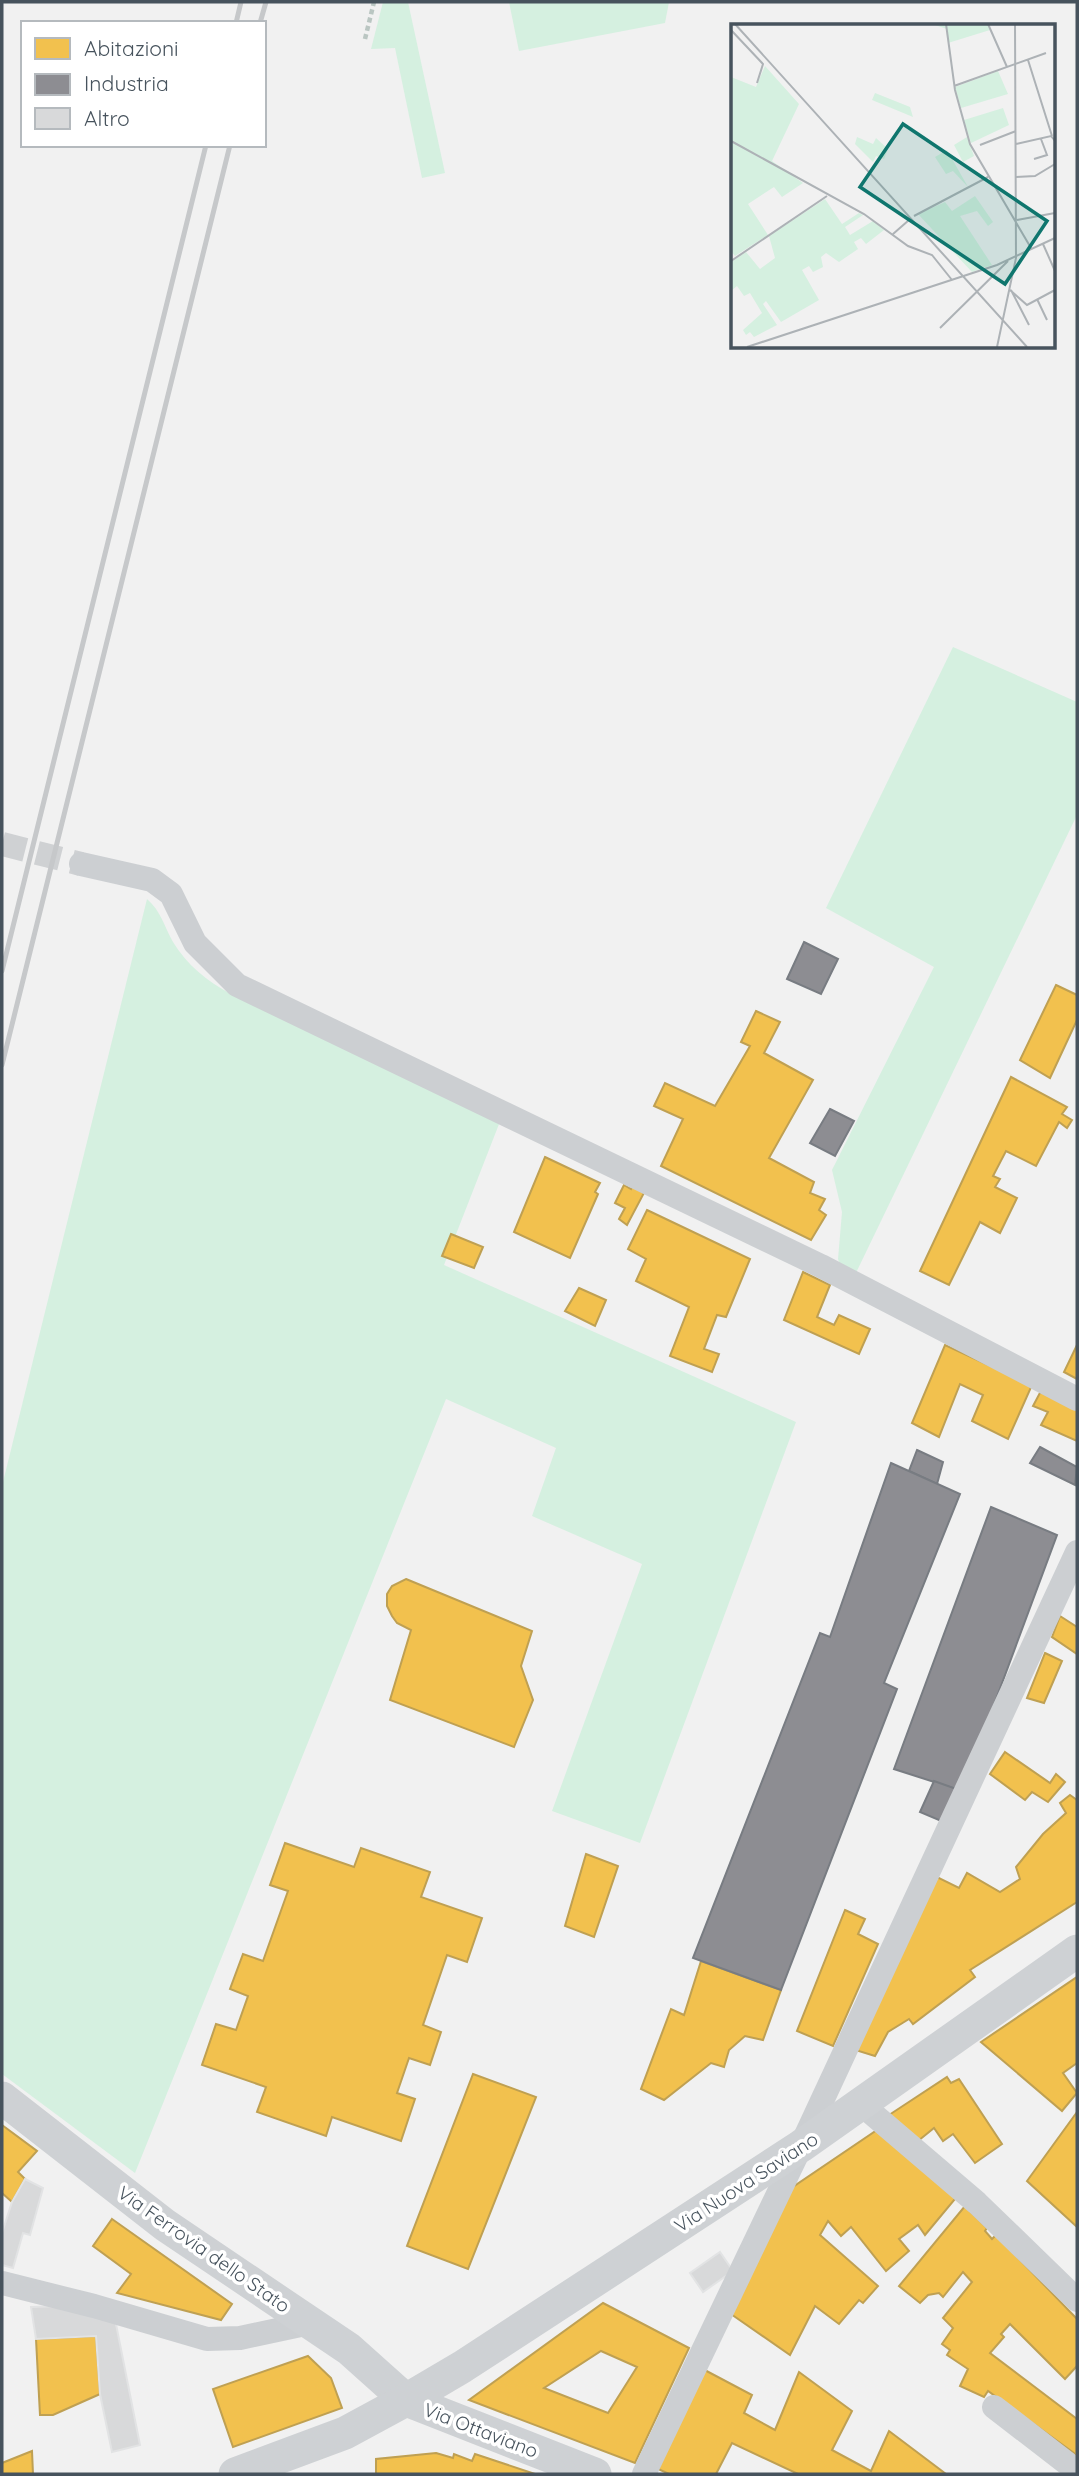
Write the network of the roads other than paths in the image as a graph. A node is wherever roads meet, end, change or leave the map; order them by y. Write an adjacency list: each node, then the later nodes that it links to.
1 (80, 864): 2 (street)
2 (1077, 1399)
3 (1077, 1552): 7 (street)
4 (1077, 1951): 6 (main road, Via Nuova Saviano)
5 (2, 2098): 10 (main road, Via Ferrovia dello Stato)
6 (861, 2104): 7 (main road, Via Nuova Saviano); 9 (street)
7 (801, 2146): 11 (main road, Via Nuova Saviano); 16 (street)
8 (2, 2283): 10 (street)
9 (1077, 2300)
10 (310, 2323): 11 (main road, Via Ferrovia dello Stato)
11 (406, 2400): 14 (main road, Via Nuova Saviano); 15 (main road, Via Ottaviano)
12 (994, 2407): 13 (street)
13 (1077, 2471)
14 (235, 2474)
15 (595, 2474)
16 (644, 2474)

